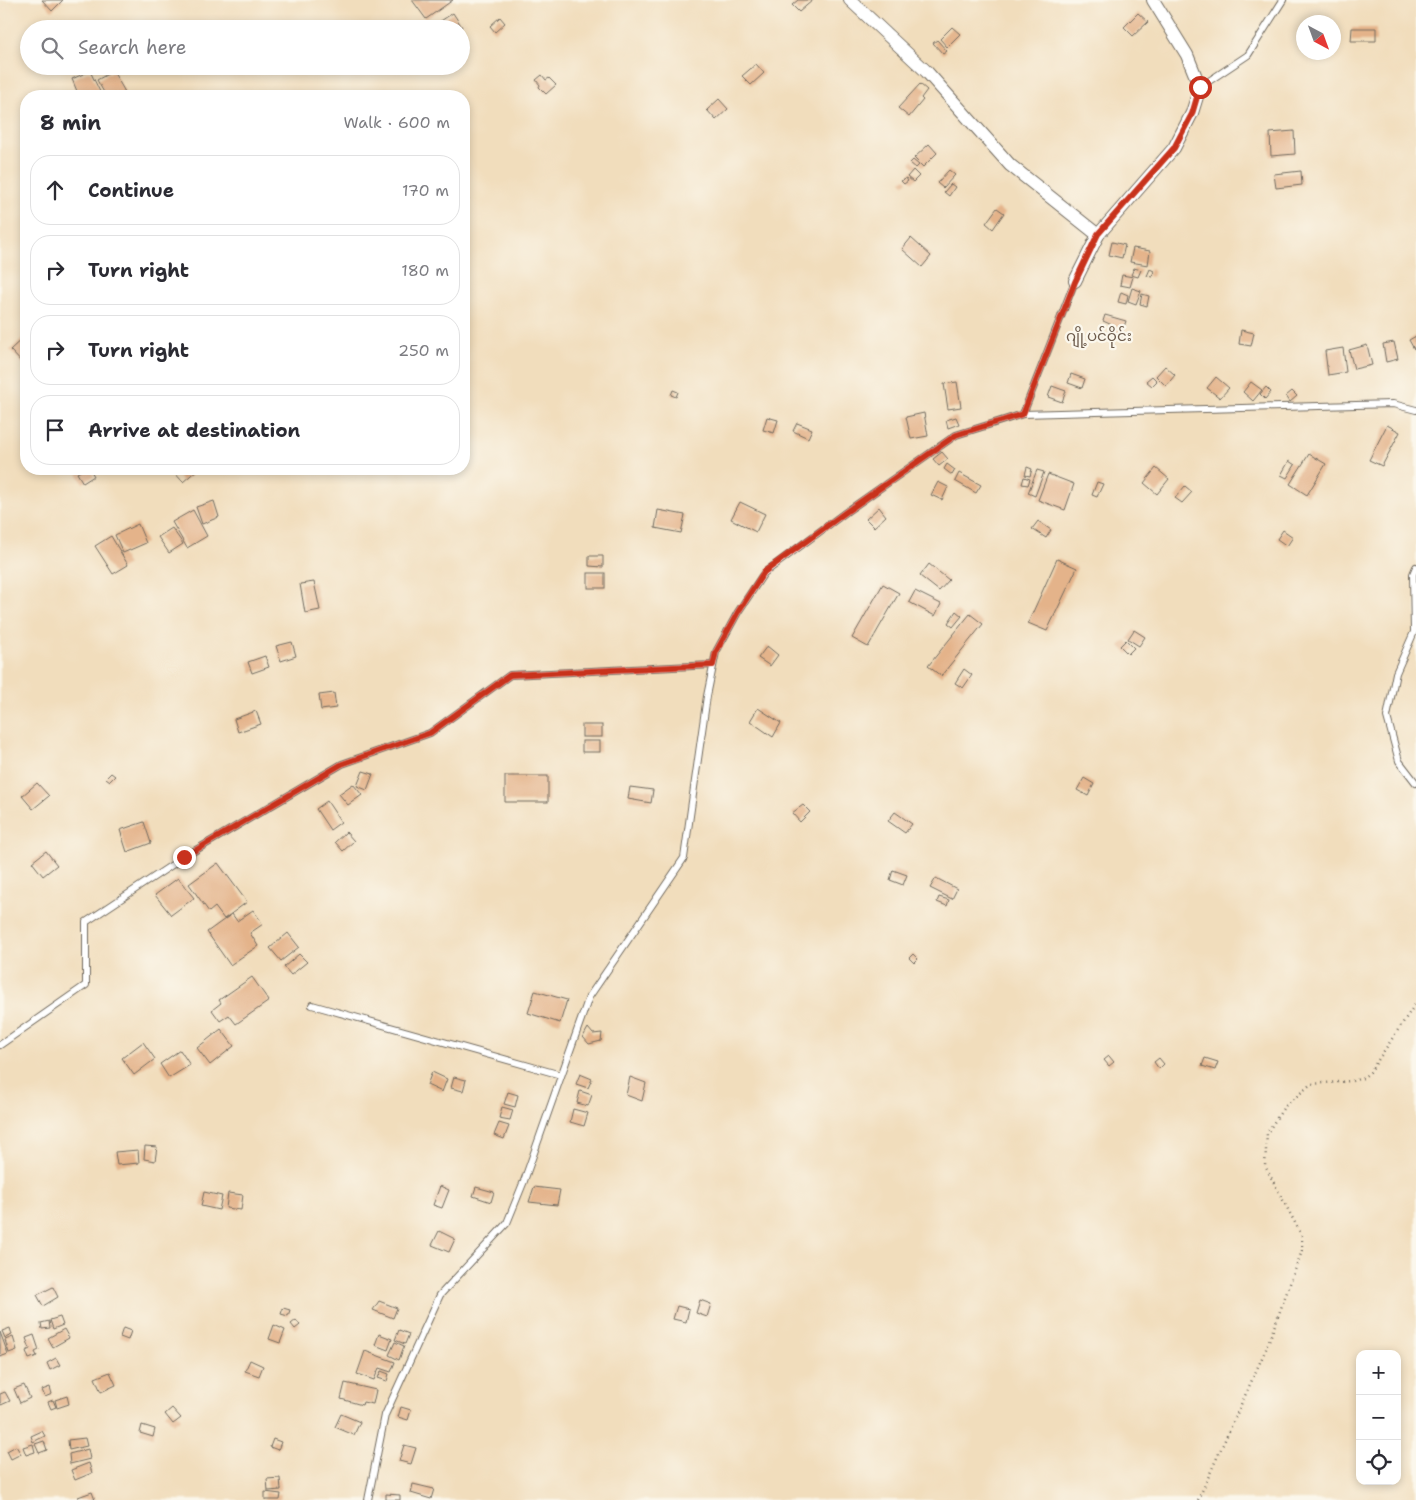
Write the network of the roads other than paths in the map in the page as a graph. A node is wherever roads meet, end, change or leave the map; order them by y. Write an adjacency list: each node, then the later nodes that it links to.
1 (850, 0): 5 (street)
2 (1153, 0): 4 (street)
3 (1283, 0): 4 (lane)
4 (1200, 87): 5 (street)
5 (1098, 234): 6 (street)
6 (1075, 282): 8 (lane)
7 (1416, 410): 8 (lane)
8 (1023, 414): 10 (lane)
9 (1416, 567): 11 (lane)
10 (713, 665): 13 (lane); 14 (lane)
11 (1416, 783)
12 (312, 1005): 14 (lane)
13 (0, 1045)
14 (562, 1075): 15 (lane)
15 (368, 1500)

